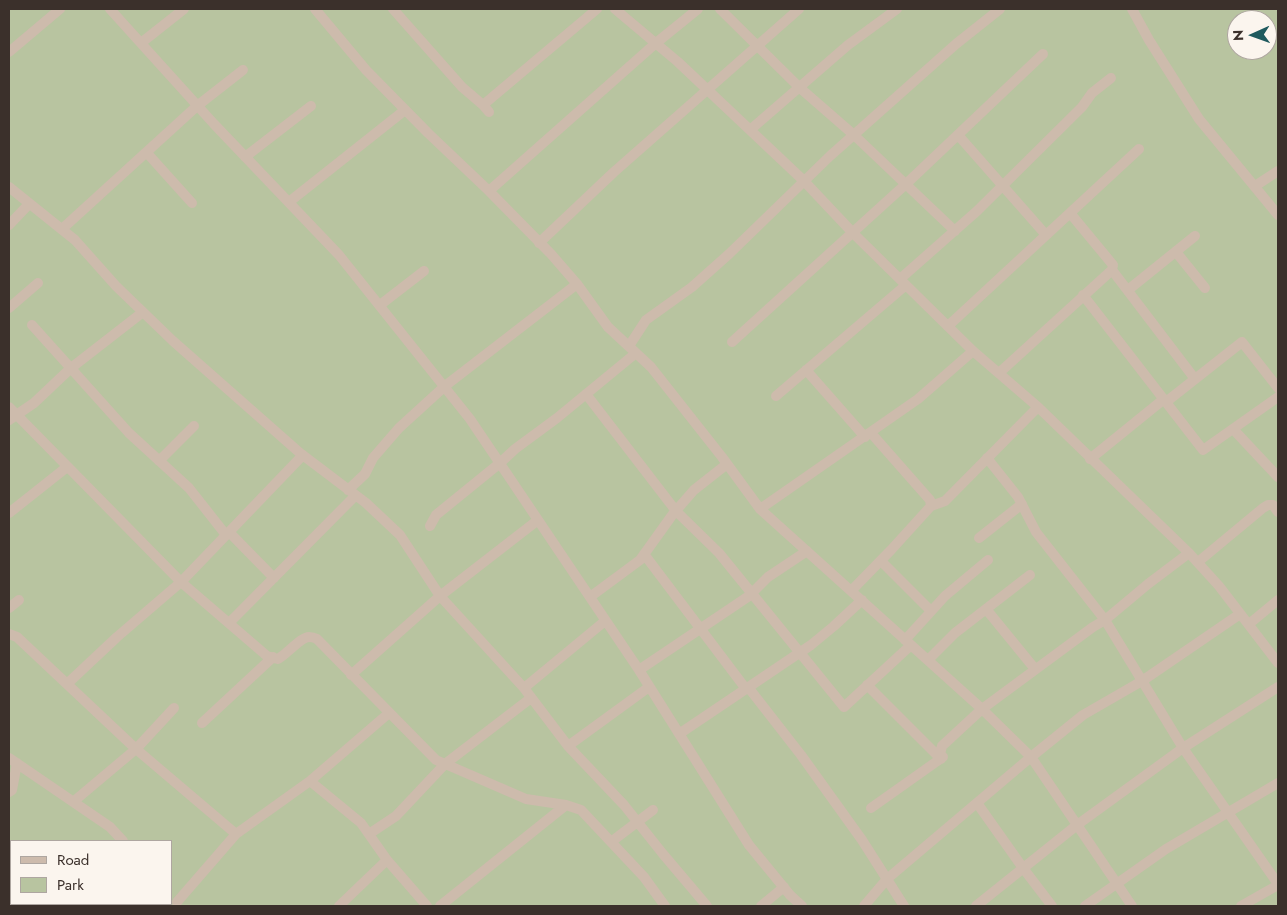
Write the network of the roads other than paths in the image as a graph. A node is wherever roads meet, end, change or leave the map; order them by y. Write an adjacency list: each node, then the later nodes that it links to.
1 (60, 9): 17 (street)
2 (110, 9): 14 (street)
3 (184, 9): 14 (street)
4 (315, 9): 25 (street)
5 (393, 9): 6 (street)
6 (596, 9)
7 (615, 9): 15 (street)
8 (698, 9): 15 (street)
9 (720, 9): 16 (street)
10 (799, 9): 16 (street)
11 (1000, 9): 27 (street)
12 (1132, 9): 35 (street)
13 (891, 11): 21 (street)
14 (141, 43): 23 (street)
15 (656, 43): 22 (street); 38 (street)
16 (757, 46): 21 (street); 22 (street)
17 (9, 52)
18 (1043, 54): 28 (street)
19 (243, 70): 23 (street)
20 (1111, 78): 37 (street)
21 (800, 88): 26 (street); 27 (street)
22 (707, 90): 26 (street); 50 (street)
23 (197, 106): 30 (street); 31 (street)
24 (311, 106): 31 (street)
25 (405, 110): 38 (street); 39 (street)
26 (750, 130): 33 (street)
27 (854, 135): 33 (street); 34 (street)
28 (958, 135): 34 (street); 37 (street)
29 (1139, 149): 42 (street)
30 (147, 153): 40 (street); 45 (street)
31 (245, 157): 39 (street)
32 (1278, 171): 35 (street)
33 (803, 180): 47 (street); 66 (street)
34 (906, 184): 46 (street); 47 (street)
35 (1255, 186): 43 (street)
36 (9, 187): 41 (street)
37 (1002, 187): 46 (street); 48 (street)
38 (489, 191): 50 (street)
39 (288, 202): 60 (street)
40 (192, 203)
41 (30, 204): 44 (street); 45 (street)
42 (1070, 212): 48 (street); 53 (street)
43 (1278, 215)
44 (9, 224)
45 (62, 229): 62 (street)
46 (955, 231): 54 (street)
47 (853, 233): 54 (street); 65 (street)
48 (1046, 235): 64 (street)
49 (1195, 236): 51 (street)
50 (539, 242): 56 (street)
51 (1176, 252): 57 (street); 58 (street)
52 (424, 270): 60 (street)
53 (1112, 270): 58 (street); 59 (street)
54 (903, 282): 64 (street); 69 (street)
55 (38, 283): 61 (street)
56 (577, 284): 66 (street); 72 (street)
57 (1205, 288)
58 (1128, 290): 71 (street)
59 (1083, 295): 70 (street); 77 (street)
60 (380, 306): 72 (street)
61 (9, 308)
62 (144, 312): 68 (street); 83 (street)
63 (32, 325): 68 (street)
64 (948, 326): 67 (street)
65 (732, 342)
66 (632, 350): 74 (street); 88 (street)
67 (973, 351): 70 (street); 82 (street)
68 (71, 368): 79 (street); 86 (street)
69 (806, 370): 75 (street); 82 (street)
70 (999, 373): 78 (street)
71 (1196, 379): 73 (street); 77 (street)
72 (445, 386): 87 (street); 91 (street)
73 (1278, 388)
74 (586, 394): 87 (street); 95 (street)
75 (776, 396)
76 (1278, 397): 81 (street)
77 (1165, 401): 81 (street); 85 (street)
78 (1038, 407): 84 (street); 85 (street)
79 (11, 414): 89 (street)
80 (194, 426): 86 (street)
81 (1233, 429): 90 (street)
82 (868, 435): 93 (street); 94 (street)
83 (303, 455): 91 (street); 100 (street)
84 (986, 458): 92 (street); 93 (street)
85 (1090, 459): 103 (street)
86 (159, 461): 100 (street)
87 (500, 463): 98 (street); 99 (street)
88 (727, 464): 94 (street); 95 (street)
89 (67, 467): 97 (street); 110 (street)
90 (1278, 477)
91 (352, 493): 109 (street); 113 (street)
92 (1022, 504): 101 (street); 123 (street)
93 (931, 506): 106 (street)
94 (760, 509): 102 (street)
95 (676, 511): 104 (street); 112 (street)
96 (1278, 512): 107 (street)
97 (9, 513)
98 (538, 520): 113 (street); 114 (street)
99 (430, 526)
100 (228, 533): 109 (street); 110 (street)
101 (979, 538)
102 (807, 551): 111 (street); 112 (street)
103 (1189, 553): 107 (street); 123 (street)
104 (644, 554): 114 (street); 126 (street)
105 (988, 560): 120 (street)
106 (881, 561): 111 (street); 120 (street)
107 (1198, 562): 121 (street)
108 (1030, 575): 119 (street)
109 (274, 578): 124 (street)
110 (181, 582): 124 (street); 137 (street)
111 (851, 591): 116 (street)
112 (752, 593): 126 (street); 129 (street)
113 (440, 596): 135 (street); 141 (street)
114 (590, 597): 122 (street)
115 (19, 600): 118 (street)
116 (862, 600): 128 (street); 129 (street)
117 (1278, 600): 125 (street)
118 (9, 608)
119 (986, 609): 131 (street); 134 (street)
120 (931, 612): 128 (street)
121 (1240, 614): 125 (street); 136 (street)
122 (605, 620): 133 (street); 141 (street)
123 (1105, 620): 134 (street); 136 (street)
124 (230, 623): 130 (street)
125 (1249, 624): 132 (street)
126 (701, 630): 133 (street); 142 (street)
127 (9, 634): 137 (street)
128 (908, 642): 131 (street); 138 (street)
129 (800, 652): 138 (street); 142 (street)
130 (273, 657): 135 (street); 147 (street)
131 (928, 660): 145 (street)
132 (1278, 663)
133 (638, 670): 139 (street)
134 (1035, 670): 145 (street)
135 (351, 675): 146 (street)
136 (1142, 681): 150 (street); 152 (street)
137 (68, 683): 151 (street)
138 (867, 685): 153 (street)
139 (649, 687): 148 (street); 149 (street)
140 (1278, 687): 150 (street)
141 (524, 688): 143 (street)
142 (747, 688): 148 (street); 173 (street)
143 (531, 698): 149 (street); 155 (street)
144 (174, 708): 151 (street)
145 (982, 709): 152 (street); 153 (street)
146 (388, 713): 155 (street); 156 (street)
147 (202, 722)
148 (679, 734): 176 (street)
149 (568, 746): 165 (street)
150 (1184, 748): 164 (street); 166 (street)
151 (136, 749): 159 (street); 167 (street)
152 (1031, 757): 160 (street); 166 (street)
153 (941, 759): 162 (street)
154 (13, 761): 158 (street); 159 (street)
155 (445, 764): 161 (street); 168 (street)
156 (310, 781): 167 (street); 168 (street)
157 (1278, 783): 164 (street)
158 (9, 792)
159 (74, 802): 169 (street)
160 (977, 802): 172 (street); 173 (street)
161 (566, 805): 170 (street); 180 (street)
162 (870, 808)
163 (653, 810): 165 (street)
164 (1229, 812): 174 (street); 175 (street)
165 (637, 821): 170 (street); 182 (street)
166 (1077, 825): 172 (street); 174 (street)
167 (236, 834): 177 (street)
168 (369, 834): 171 (street)
169 (122, 840)
170 (612, 842): 181 (street)
171 (387, 860): 178 (street); 179 (street)
172 (1023, 868): 187 (street); 188 (street)
173 (887, 879): 185 (street); 186 (street)
174 (1116, 884): 189 (street); 190 (street)
175 (1278, 884): 191 (street)
176 (784, 887): 183 (street); 184 (street)
177 (176, 901)
178 (339, 906)
179 (427, 906)
180 (440, 906)
181 (665, 906)
182 (707, 906)
183 (761, 906)
184 (802, 906)
185 (864, 906)
186 (904, 906)
187 (976, 906)
188 (1052, 906)
189 (1085, 906)
190 (1132, 906)
191 (1240, 906)

